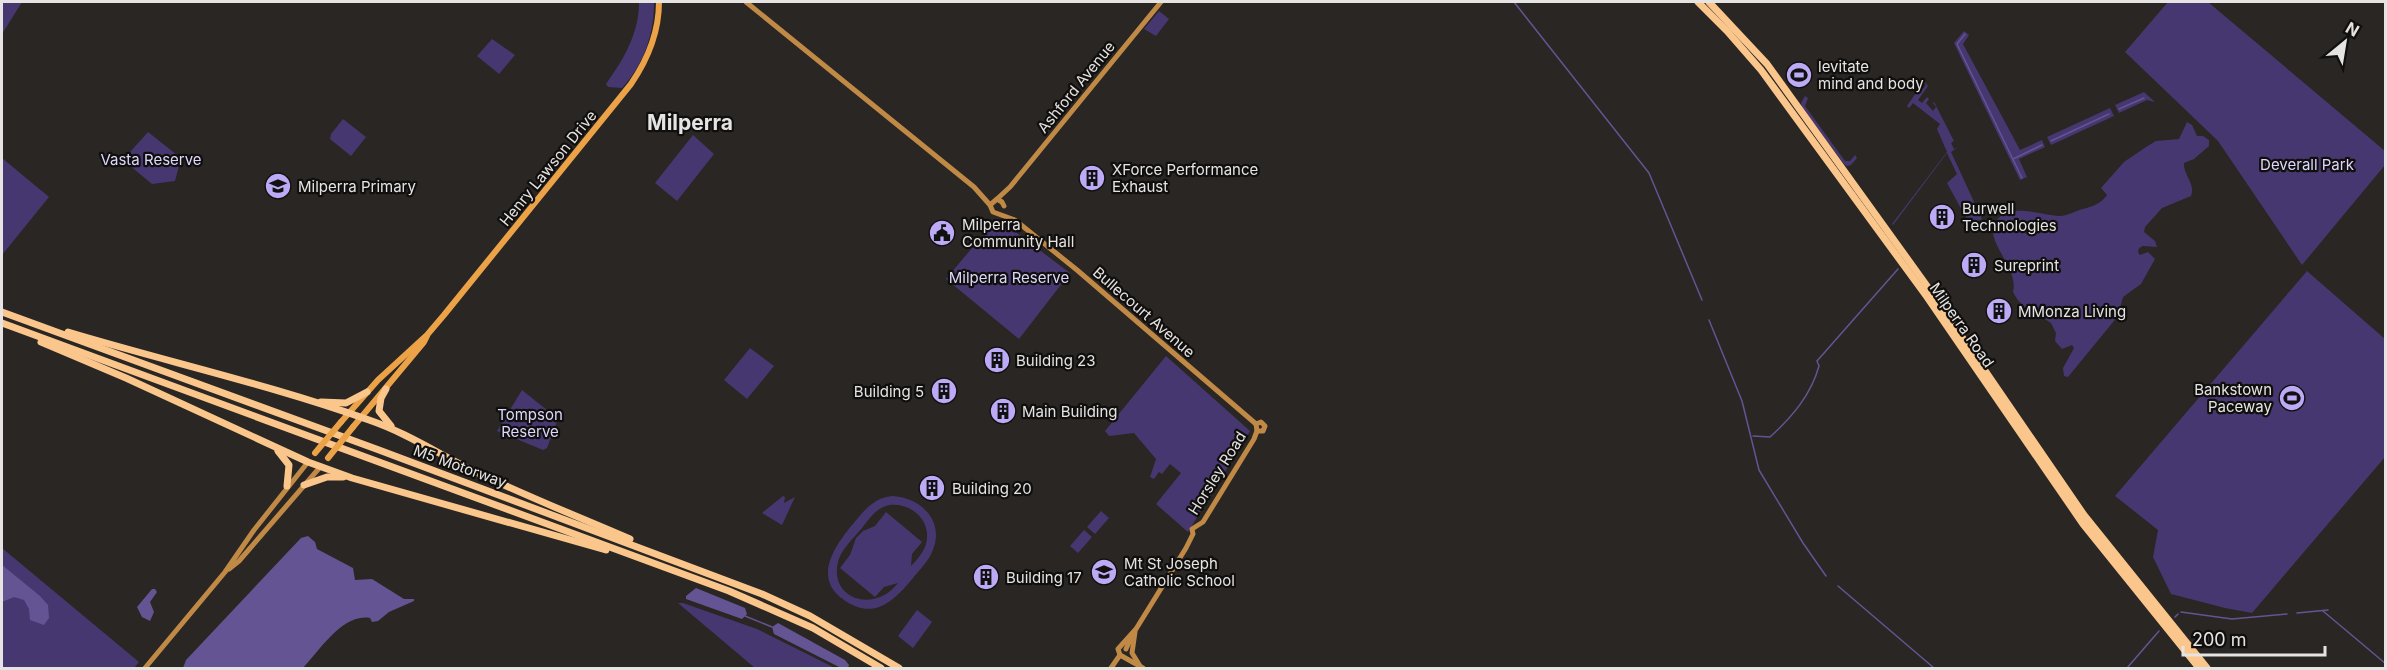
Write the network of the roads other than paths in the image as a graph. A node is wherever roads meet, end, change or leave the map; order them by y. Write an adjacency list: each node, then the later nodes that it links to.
1 (659, 2): 15 (main road, Henry Lawson Drive)
2 (746, 2): 6 (main road)
3 (1161, 2): 7 (main road, Ashford Avenue)
4 (1698, 2): 41 (highway, Milperra Road)
5 (1709, 2): 42 (highway, Milperra Road)
6 (974, 187): 8 (main road); 9 (main road)
7 (1010, 187): 8 (main road, Ashford Avenue); 10 (main road, Ashford Avenue)
8 (996, 199): 9 (main road); 10 (main road)
9 (990, 205): 11 (main road)
10 (1004, 205): 11 (main road); 12 (main road, Bullecourt Avenue)
11 (996, 213): 12 (main road, Bullecourt Avenue)
12 (1015, 220): 21 (main road, Bullecourt Avenue)
13 (2, 312): 18 (highway); 32 (highway, M5 Motorway)
14 (2, 324): 24 (highway); 30 (highway, M5 Motorway)
15 (427, 335): 16 (main road, Henry Lawson Drive); 17 (main road, Henry Lawson Drive)
16 (386, 389): 20 (main road, Henry Lawson Drive); 23 (highway)
17 (367, 392): 18 (highway); 19 (main road, Henry Lawson Drive)
18 (312, 401): 19 (highway)
19 (349, 414): 20 (highway); 25 (main road, Henry Lawson Drive, bridge)
20 (361, 418): 23 (highway); 26 (main road, Henry Lawson Drive, bridge)
21 (1256, 424): 22 (main road); 22 (main road)
22 (1257, 431): 33 (main road, Horsley Road)
23 (401, 433): 32 (highway)
24 (275, 448): 25 (highway); 29 (highway)
25 (308, 462): 26 (highway); 29 (main road, Henry Lawson Drive)
26 (321, 466): 27 (highway); 28 (main road, Henry Lawson Drive)
27 (352, 478): 28 (highway); 30 (highway)
28 (304, 484): 31 (main road, Henry Lawson Drive)
29 (287, 486): 31 (main road, Henry Lawson Drive)
30 (672, 569): 38 (highway, M5 Motorway)
31 (225, 572): 37 (main road, Henry Lawson Drive)
32 (710, 573): 39 (highway, M5 Motorway)
33 (1136, 630): 34 (main road, Horsley Road); 35 (main road)
34 (1124, 652): 35 (main road); 36 (main road); 40 (main road, Horsley Road)
35 (1133, 656): 36 (main road)
36 (1142, 667)
37 (145, 669)
38 (881, 669)
39 (899, 669)
40 (1111, 669)
41 (2199, 669)
42 (2207, 669)

